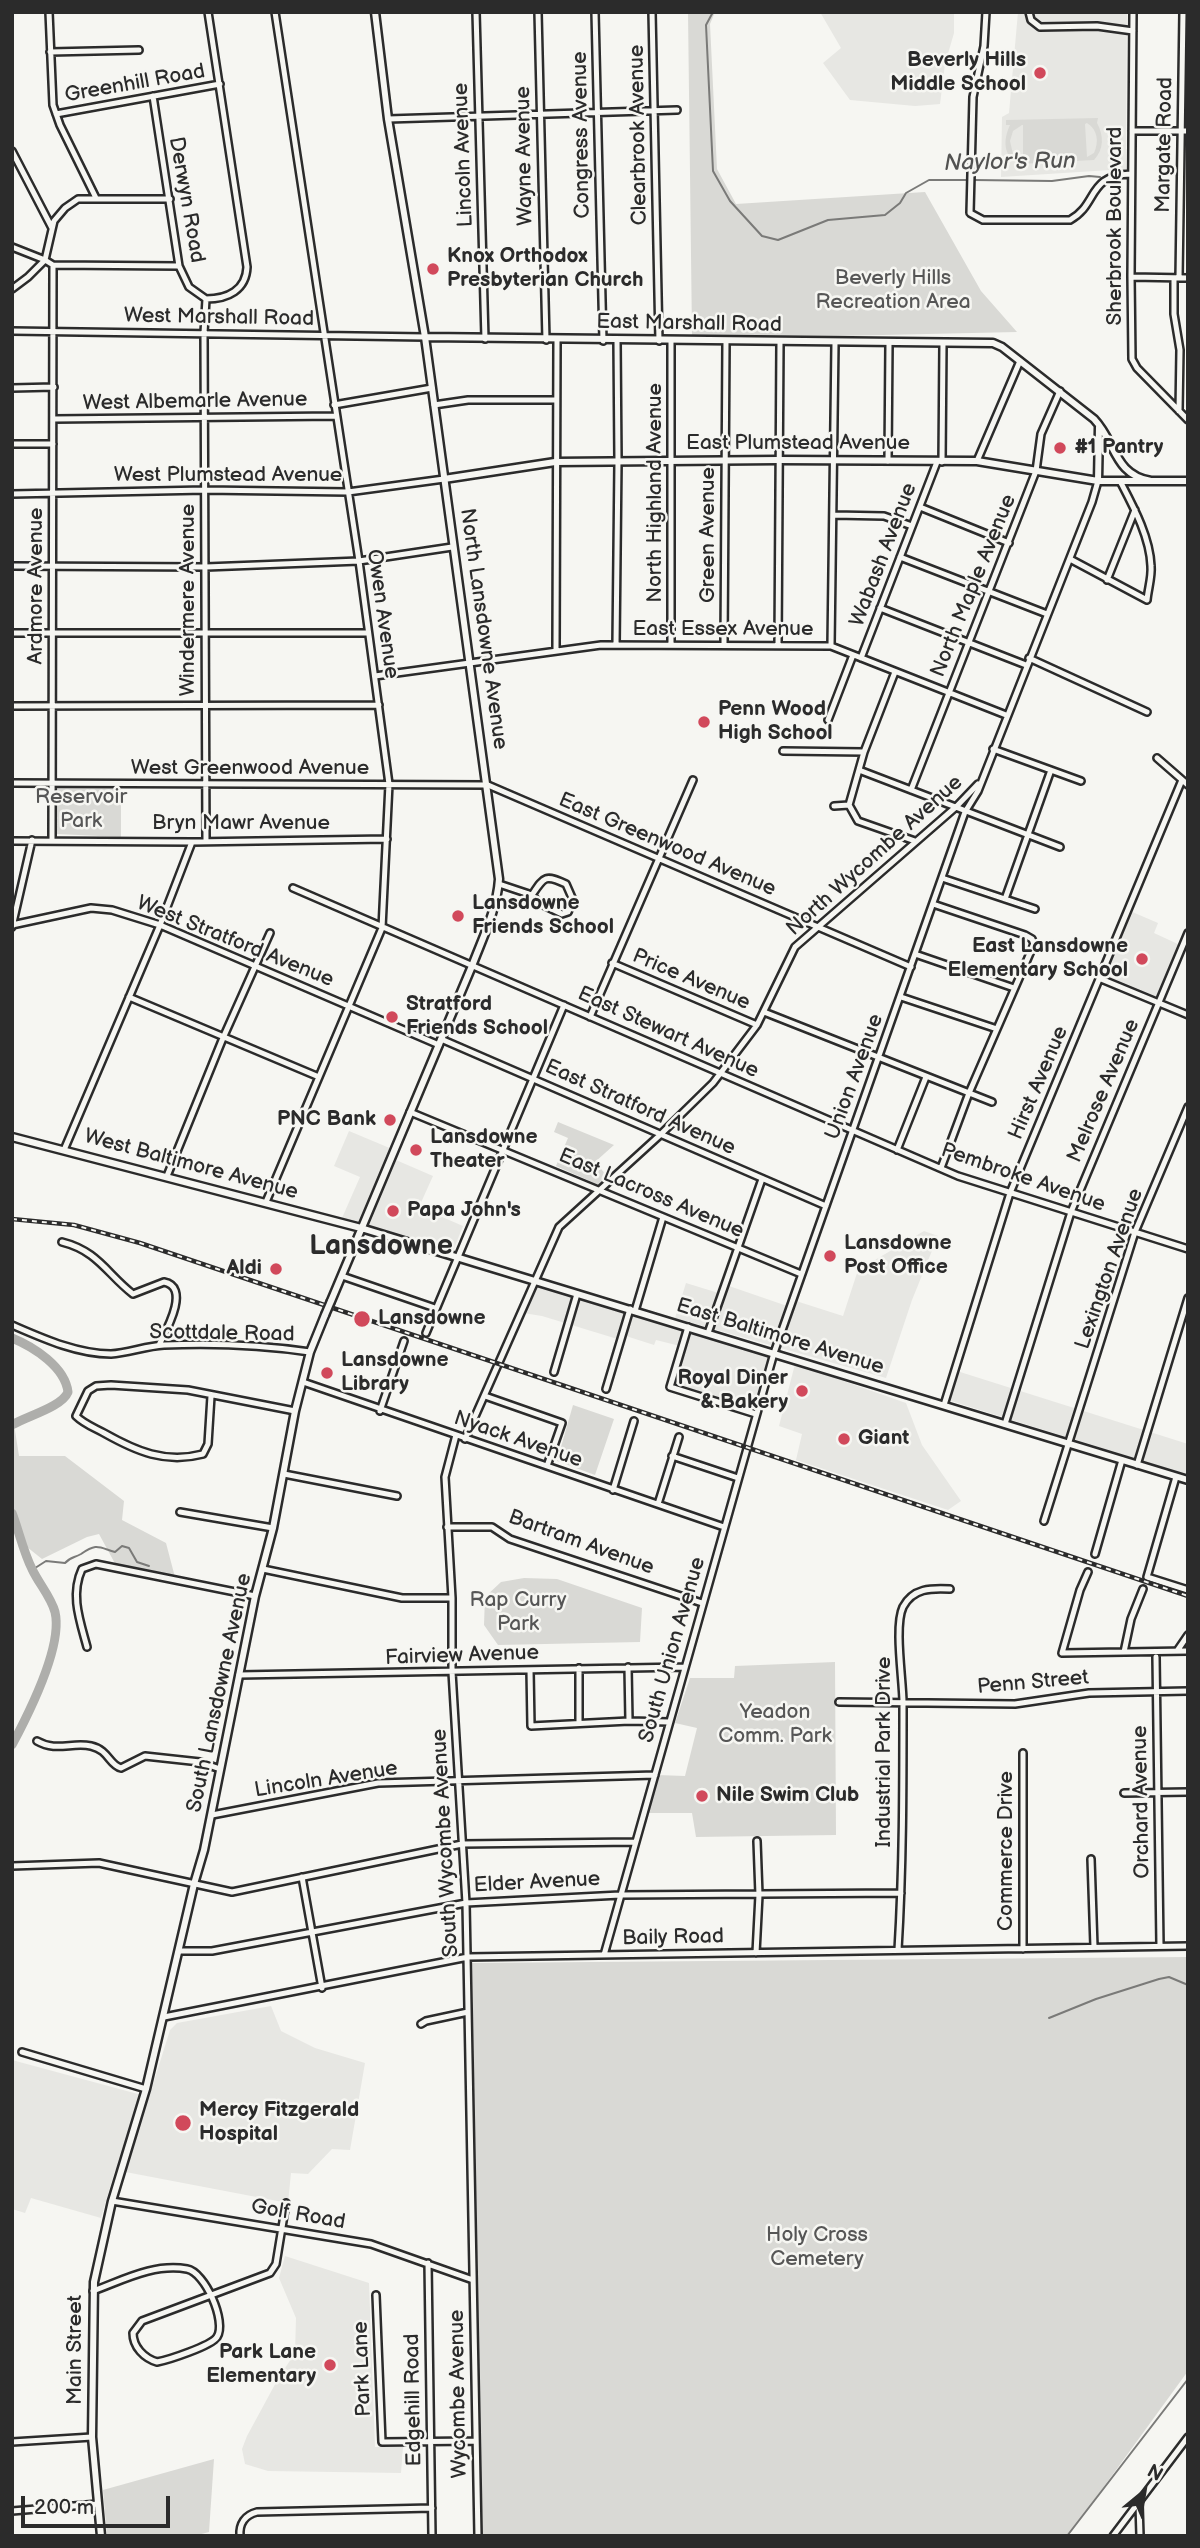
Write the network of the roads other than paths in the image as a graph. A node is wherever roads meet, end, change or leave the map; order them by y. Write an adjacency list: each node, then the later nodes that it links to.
1 (49, 12): 15 (street)
2 (208, 12): 16 (street)
3 (275, 12): 44 (street, Owen Avenue)
4 (374, 12): 24 (main road, North Lansdowne Avenue)
5 (476, 12): 23 (street, Lincoln Avenue)
6 (538, 12): 22 (street, Wayne Avenue)
7 (595, 12): 19 (street, Congress Avenue)
8 (652, 12): 20 (street, Clearbrook Avenue)
9 (986, 12): 28 (street)
10 (1029, 12): 13 (street)
11 (1133, 12): 13 (street, Sherbrook Boulevard)
12 (1183, 12): 26 (street, Margate Road)
13 (1133, 31): 25 (street, Sherbrook Boulevard)
14 (139, 50): 15 (street)
15 (50, 52): 21 (street)
16 (220, 85): 17 (street, Greenhill Road); 40 (street)
17 (153, 96): 21 (street, Greenhill Road); 30 (street, Derwyn Road)
18 (677, 110): 20 (street)
19 (598, 111): 20 (street); 22 (street); 50 (street, Congress Avenue)
20 (654, 111): 52 (street, Clearbrook Avenue)
21 (56, 114): 29 (street)
22 (540, 114): 23 (street); 47 (street, Wayne Avenue)
23 (479, 116): 24 (street); 46 (street, Lincoln Avenue)
24 (388, 119): 45 (main road, North Lansdowne Avenue)
25 (1132, 131): 26 (street); 28 (street, Sherbrook Boulevard)
26 (1185, 131): 37 (street, Margate Road)
27 (12, 151): 31 (street)
28 (1131, 174): 36 (street, Sherbrook Boulevard)
29 (96, 198): 30 (street); 31 (street)
30 (170, 199): 35 (street, Derwyn Road)
31 (52, 228): 33 (street)
32 (12, 247): 33 (street)
33 (45, 260): 34 (street); 39 (street)
34 (53, 265): 35 (street); 42 (street, Ardmore Avenue)
35 (180, 265): 40 (street, Derwyn Road)
36 (1130, 277): 37 (street); 66 (street, Sherbrook Boulevard)
37 (1176, 278): 38 (street); 66 (street, Margate Road)
38 (1188, 278)
39 (12, 289)
40 (206, 299): 43 (street, Windermere Avenue)
41 (12, 331): 42 (street, West Marshall Road)
42 (53, 332): 43 (street, West Marshall Road); 59 (street, Ardmore Avenue)
43 (204, 333): 44 (street, West Marshall Road); 69 (street, Windermere Avenue)
44 (324, 335): 45 (street, West Marshall Road); 64 (street, Owen Avenue)
45 (425, 337): 46 (main road, East Marshall Road); 61 (main road, North Lansdowne Avenue)
46 (485, 339): 47 (main road, East Marshall Road)
47 (546, 340): 48 (main road, East Marshall Road)
48 (557, 340): 50 (main road, East Marshall Road); 63 (street)
49 (671, 340): 52 (main road, East Marshall Road); 53 (main road, East Marshall Road); 76 (street, North Highland Avenue)
50 (603, 341): 51 (main road, East Marshall Road)
51 (617, 341): 52 (main road, East Marshall Road); 75 (street)
52 (659, 341)
53 (726, 341): 54 (main road, East Marshall Road); 81 (street, Green Avenue)
54 (780, 342): 55 (main road, East Marshall Road); 74 (street)
55 (835, 343): 57 (main road, East Marshall Road); 77 (street)
56 (943, 343): 57 (main road, East Marshall Road); 58 (main road, East Marshall Road); 82 (street)
57 (889, 344): 78 (street)
58 (1020, 361): 62 (main road, East Marshall Road); 79 (street)
59 (54, 387): 60 (street, West Albemarle Avenue); 68 (street, Ardmore Avenue)
60 (12, 388)
61 (432, 388): 64 (street, West Albemarle Avenue); 65 (main road, North Lansdowne Avenue)
62 (1059, 391): 70 (main road, East Marshall Road); 83 (street, North Maple Avenue)
63 (556, 400): 65 (street); 80 (street)
64 (334, 405): 67 (street, Owen Avenue)
65 (434, 405): 84 (main road, North Lansdowne Avenue)
66 (1180, 411): 71 (street, Sherbrook Boulevard)
67 (336, 416): 69 (street, West Albemarle Avenue); 90 (street, Owen Avenue)
68 (54, 419): 69 (street, West Albemarle Avenue); 73 (street, Ardmore Avenue)
69 (205, 419): 89 (street, Windermere Avenue)
70 (1094, 419): 85 (main road); 87 (main road, East Marshall Road)
71 (1187, 419)
72 (12, 444): 73 (street)
73 (53, 444): 91 (street, Ardmore Avenue)
74 (778, 460): 77 (main road, East Plumstead Avenue); 81 (main road, East Plumstead Avenue); 117 (street)
75 (618, 461): 76 (main road, East Plumstead Avenue); 80 (main road, East Plumstead Avenue); 114 (street)
76 (672, 461): 81 (main road, East Plumstead Avenue); 115 (street, North Highland Avenue)
77 (834, 461): 78 (main road, East Plumstead Avenue); 95 (street)
78 (888, 461): 82 (main road, East Plumstead Avenue)
79 (977, 461): 82 (main road, East Plumstead Avenue); 83 (main road, East Plumstead Avenue)
80 (555, 462): 84 (main road, East Plumstead Avenue); 119 (street)
81 (725, 462): 116 (street, Green Avenue)
82 (939, 462): 93 (street, Wabash Avenue)
83 (1037, 471): 85 (main road, East Plumstead Avenue); 97 (street, North Maple Avenue)
84 (444, 479): 90 (street, West Plumstead Avenue); 98 (main road, North Lansdowne Avenue)
85 (1098, 481): 86 (main road, East Plumstead Avenue); 100 (street, North Wycombe Avenue)
86 (1120, 481): 87 (main road, East Plumstead Avenue); 94 (street)
87 (1152, 481): 88 (main road, East Plumstead Avenue)
88 (1188, 481)
89 (205, 491): 90 (street, West Plumstead Avenue); 91 (street, West Plumstead Avenue); 104 (street, Windermere Avenue)
90 (348, 492): 101 (street, Owen Avenue)
91 (53, 493): 92 (street, West Plumstead Avenue); 103 (street, Ardmore Avenue)
92 (12, 494)
93 (919, 507): 96 (street, Wabash Avenue); 97 (street)
94 (1135, 510): 105 (street); 105 (street)
95 (834, 515): 96 (street); 118 (street)
96 (912, 526): 99 (street, Wabash Avenue)
97 (1009, 543): 106 (street, North Maple Avenue)
98 (452, 547): 101 (street); 123 (main road, North Lansdowne Avenue)
99 (900, 557): 106 (street); 107 (street, Wabash Avenue)
100 (1070, 559): 105 (street); 108 (street, North Wycombe Avenue)
101 (359, 561): 104 (street); 111 (street, Owen Avenue)
102 (12, 566): 103 (street)
103 (53, 566): 104 (street); 112 (street, Ardmore Avenue)
104 (206, 566): 109 (street, Windermere Avenue)
105 (1107, 580)
106 (990, 592): 108 (street); 113 (street, North Maple Avenue)
107 (880, 608): 113 (street); 122 (street, Wabash Avenue)
108 (1047, 614): 121 (street, North Wycombe Avenue)
109 (204, 632): 111 (street); 112 (street); 131 (street, Windermere Avenue)
110 (12, 633): 112 (street)
111 (368, 633): 126 (street, Owen Avenue)
112 (53, 634): 130 (street, Ardmore Avenue)
113 (969, 642): 124 (street); 127 (street, North Maple Avenue)
114 (616, 645): 115 (street, East Essex Avenue); 119 (street, East Essex Avenue)
115 (671, 645): 116 (street, East Essex Avenue)
116 (724, 645): 117 (street, East Essex Avenue)
117 (778, 646): 118 (street, East Essex Avenue)
118 (831, 646): 120 (street, East Essex Avenue)
119 (556, 649): 123 (street, East Essex Avenue)
120 (853, 655): 122 (street, East Essex Avenue); 134 (street, Wabash Avenue)
121 (1029, 658): 124 (street, North Wycombe Avenue); 132 (street)
122 (860, 659): 125 (street, East Essex Avenue)
123 (470, 663): 126 (street, East Essex Avenue); 149 (main road, North Lansdowne Avenue)
124 (1026, 665): 133 (street, North Wycombe Avenue)
125 (895, 672): 127 (street, East Essex Avenue); 137 (street)
126 (374, 676): 128 (street, Owen Avenue)
127 (949, 693): 133 (street, East Essex Avenue); 151 (street, North Maple Avenue)
128 (379, 705): 131 (street); 148 (street, Owen Avenue)
129 (12, 706): 130 (street)
130 (52, 707): 131 (street); 146 (street, Ardmore Avenue)
131 (205, 707): 147 (street, Windermere Avenue)
132 (1147, 712)
133 (1006, 715): 135 (street, North Wycombe Avenue)
134 (828, 720)
135 (993, 749): 139 (street); 144 (street, North Wycombe Avenue)
136 (783, 751): 137 (street)
137 (864, 752): 140 (street)
138 (1157, 758): 142 (street)
139 (1051, 771): 143 (street); 156 (street)
140 (858, 772): 151 (street); 152 (street)
141 (693, 780): 165 (street)
142 (1182, 780): 150 (street); 184 (street, Hirst Avenue)
143 (1081, 781)
144 (980, 782): 154 (street, North Wycombe Avenue); 155 (street, North Wycombe Avenue)
145 (12, 783): 146 (street, West Greenwood Avenue)
146 (52, 784): 147 (street, West Greenwood Avenue); 159 (street, Ardmore Avenue)
147 (207, 784): 148 (street, West Greenwood Avenue); 161 (street, Windermere Avenue)
148 (389, 785): 149 (street, West Greenwood Avenue); 157 (street, Owen Avenue)
149 (488, 785): 165 (street, East Greenwood Avenue); 167 (main road, North Lansdowne Avenue)
150 (1188, 785)
151 (911, 790): 154 (street)
152 (849, 805): 153 (street); 162 (street)
153 (834, 806)
154 (957, 806): 155 (street); 162 (street, North Wycombe Avenue)
155 (965, 812): 156 (street); 166 (street, Union Avenue)
156 (1029, 835): 164 (street); 170 (street)
157 (387, 839): 161 (street, Bryn Mawr Avenue); 176 (street, Owen Avenue)
158 (32, 840): 159 (street, Bryn Mawr Avenue); 160 (street, Bryn Mawr Avenue); 173 (street)
159 (52, 840): 163 (street, Bryn Mawr Avenue)
160 (12, 841)
161 (206, 841): 163 (street, Bryn Mawr Avenue)
162 (915, 841): 175 (street, North Wycombe Avenue)
163 (192, 842): 174 (street)
164 (1060, 847)
165 (659, 858): 175 (street, East Greenwood Avenue); 180 (street)
166 (942, 878): 170 (street); 171 (street, Union Avenue)
167 (499, 884): 169 (street); 181 (main road, North Lansdowne Avenue)
168 (293, 888): 176 (street, East Stewart Avenue)
169 (532, 895): 169 (street)
170 (1005, 899): 172 (street)
171 (933, 904): 179 (street, Union Avenue); 185 (street)
172 (1035, 909)
173 (12, 925): 174 (street, West Stratford Avenue)
174 (160, 925): 182 (street, West Stratford Avenue); 186 (street)
175 (817, 927): 183 (street, East Greenwood Avenue); 191 (street, North Wycombe Avenue)
176 (382, 928): 181 (street, East Stewart Avenue); 190 (street, Owen Avenue)
177 (270, 933): 182 (street)
178 (1188, 933): 188 (street, Melrose Avenue)
179 (915, 954): 183 (street, Union Avenue); 185 (street)
180 (612, 963): 193 (street); 194 (street, Price Avenue)
181 (472, 965): 189 (street, East Stewart Avenue); 197 (main road, North Lansdowne Avenue)
182 (255, 966): 190 (street, West Stratford Avenue); 196 (street)
183 (911, 967): 187 (street, Union Avenue)
184 (1101, 979): 188 (street); 217 (street, Hirst Avenue)
185 (1014, 988): 195 (street)
186 (129, 997): 196 (street); 211 (street)
187 (901, 997): 195 (street); 198 (street, Union Avenue)
188 (1158, 1003): 192 (street); 220 (street, Melrose Avenue)
189 (564, 1004): 193 (street, East Stewart Avenue); 202 (street)
190 (349, 1005): 197 (street, West Stratford Avenue); 200 (street, Owen Avenue)
191 (764, 1012): 194 (street, North Wycombe Avenue); 198 (street)
192 (1188, 1015)
193 (590, 1017): 199 (street, East Stewart Avenue)
194 (757, 1025): 199 (street, North Wycombe Avenue)
195 (997, 1029): 203 (street)
196 (223, 1038): 200 (street); 214 (street)
197 (440, 1042): 202 (street, East Stratford Avenue); 206 (main road, North Lansdowne Avenue)
198 (878, 1058): 201 (street); 207 (street, Union Avenue)
199 (719, 1073): 207 (street, East Stewart Avenue); 208 (street, North Wycombe Avenue)
200 (318, 1077): 218 (street, Owen Avenue)
201 (926, 1077): 203 (street); 212 (street)
202 (531, 1078): 208 (street, East Stratford Avenue); 210 (street)
203 (969, 1093): 204 (street); 213 (street)
204 (992, 1102)
205 (1188, 1107): 223 (street, Lexington Avenue)
206 (410, 1112): 210 (street, East Lacross Avenue); 222 (main road, North Lansdowne Avenue)
207 (852, 1130): 212 (street, Pembroke Avenue); 219 (street, Union Avenue)
208 (660, 1135): 215 (street, East Stratford Avenue); 216 (street, North Wycombe Avenue)
209 (12, 1137): 211 (main road, West Baltimore Avenue)
210 (502, 1149): 216 (street, East Lacross Avenue); 227 (street)
211 (64, 1150): 214 (main road, West Baltimore Avenue)
212 (897, 1150): 213 (street, Pembroke Avenue)
213 (941, 1168): 217 (street, Pembroke Avenue)
214 (167, 1176): 218 (main road, West Baltimore Avenue)
215 (762, 1179): 219 (street, East Stratford Avenue); 225 (street)
216 (599, 1190): 221 (street, East Lacross Avenue); 230 (street, North Wycombe Avenue)
217 (1010, 1193): 220 (street, Pembroke Avenue); 248 (street, Hirst Avenue)
218 (265, 1202): 222 (main road, West Baltimore Avenue)
219 (826, 1206): 228 (street, Union Avenue)
220 (1071, 1212): 223 (street, Pembroke Avenue); 253 (street, Melrose Avenue)
221 (663, 1217): 225 (street, East Lacross Avenue); 234 (street)
222 (361, 1228): 227 (main road, East Baltimore Avenue); 229 (main road, South Lansdowne Avenue)
223 (1135, 1232): 226 (street, Pembroke Avenue); 257 (street, Lexington Avenue)
224 (62, 1242): 240 (street)
225 (738, 1248): 228 (street, East Lacross Avenue); 238 (street)
226 (1188, 1249)
227 (456, 1257): 230 (main road, East Baltimore Avenue); 233 (street)
228 (801, 1274): 242 (street, Union Avenue)
229 (342, 1276): 233 (street); 241 (main road, South Lansdowne Avenue, bridge)
230 (535, 1280): 231 (main road, East Baltimore Avenue); 247 (street)
231 (578, 1294): 234 (main road, East Baltimore Avenue); 243 (street)
232 (1188, 1298): 260 (street)
233 (435, 1308): 237 (street)
234 (632, 1310): 236 (main road, East Baltimore Avenue); 245 (street)
235 (12, 1325): 240 (street, Scottdale Road)
236 (688, 1327): 238 (main road, East Baltimore Avenue); 251 (street)
237 (426, 1333)
238 (708, 1333): 242 (main road, East Baltimore Avenue)
239 (404, 1341): 250 (street)
240 (159, 1345): 241 (street, Scottdale Road)
241 (310, 1352): 244 (main road, South Lansdowne Avenue)
242 (774, 1353): 248 (main road, East Baltimore Avenue); 251 (street, South Union Avenue)
243 (554, 1371)
244 (303, 1382): 249 (main road, South Lansdowne Avenue); 250 (street, Nyack Avenue)
245 (606, 1389)
246 (212, 1396): 246 (street); 249 (street)
247 (485, 1396): 256 (street); 261 (street)
248 (944, 1405): 253 (main road, East Baltimore Avenue)
249 (295, 1411): 262 (main road, South Lansdowne Avenue)
250 (380, 1411): 254 (street, Nyack Avenue)
251 (756, 1414): 264 (street, South Union Avenue)
252 (634, 1421): 266 (street)
253 (1005, 1424): 257 (main road, East Baltimore Avenue)
254 (456, 1435): 256 (street, Nyack Avenue); 271 (street, South Wycombe Avenue)
255 (679, 1437): 258 (street)
256 (466, 1439): 261 (street, Nyack Avenue)
257 (1069, 1444): 259 (main road, East Baltimore Avenue); 270 (street, Lexington Avenue)
258 (672, 1456): 264 (street); 268 (street)
259 (1122, 1460): 260 (main road, East Baltimore Avenue); 274 (street)
260 (1137, 1465): 263 (main road, East Baltimore Avenue)
261 (547, 1466): 266 (street, Nyack Avenue)
262 (284, 1474): 267 (street); 273 (main road, South Lansdowne Avenue)
263 (1177, 1477): 265 (main road, East Baltimore Avenue); 279 (street)
264 (738, 1478): 272 (street, South Union Avenue)
265 (1188, 1480)
266 (612, 1489): 268 (street, Nyack Avenue)
267 (397, 1496)
268 (658, 1504): 272 (street, Nyack Avenue)
269 (180, 1512): 273 (street)
270 (1044, 1521)
271 (447, 1527): 281 (street, South Wycombe Avenue); 282 (street, Bartram Avenue)
272 (724, 1527): 282 (street, South Union Avenue)
273 (273, 1528): 275 (main road, South Lansdowne Avenue)
274 (1095, 1554)
275 (263, 1569): 280 (main road, South Lansdowne Avenue); 281 (street)
276 (1088, 1572): 287 (street)
277 (950, 1589): 298 (street, Industrial Park Drive)
278 (1143, 1589): 287 (street)
279 (1188, 1590)
280 (255, 1596): 284 (street); 294 (main road, South Lansdowne Avenue)
281 (452, 1598): 293 (street, South Wycombe Avenue)
282 (702, 1603): 290 (street, South Union Avenue)
283 (1188, 1635): 285 (street)
284 (87, 1647)
285 (1177, 1651): 286 (street); 287 (street)
286 (1188, 1651)
287 (1124, 1652)
288 (1156, 1657): 295 (street, Orchard Avenue)
289 (628, 1667): 290 (street, Fairview Avenue); 291 (street, Fairview Avenue); 299 (street)
290 (685, 1667): 300 (street, South Union Avenue)
291 (579, 1668): 292 (street, Fairview Avenue); 301 (street)
292 (530, 1670): 293 (street, Fairview Avenue); 301 (street)
293 (452, 1672): 294 (street, Fairview Avenue); 306 (street, South Wycombe Avenue)
294 (239, 1675): 304 (main road, South Lansdowne Avenue)
295 (1156, 1691): 296 (street, Penn Street); 298 (street, Penn Street); 309 (street, Orchard Avenue)
296 (1188, 1691)
297 (839, 1702): 298 (street, Penn Street)
298 (903, 1702): 318 (street, Industrial Park Drive)
299 (629, 1721): 300 (street); 301 (street)
300 (669, 1722): 305 (street, South Union Avenue)
301 (579, 1723)
302 (37, 1741): 304 (street)
303 (1023, 1753): 326 (street, Commerce Drive)
304 (220, 1769): 310 (main road, South Lansdowne Avenue)
305 (655, 1775): 306 (street, Lincoln Avenue); 312 (street, South Union Avenue)
306 (458, 1780): 310 (street, Lincoln Avenue); 313 (street, South Wycombe Avenue)
307 (1188, 1792): 309 (street)
308 (1124, 1793): 309 (street)
309 (1158, 1793): 323 (street, Orchard Avenue)
310 (212, 1815): 317 (main road, South Lansdowne Avenue)
311 (757, 1841): 320 (street)
312 (635, 1842): 313 (street); 319 (street, South Union Avenue)
313 (462, 1844): 316 (street); 321 (street, South Wycombe Avenue)
314 (1091, 1859): 325 (street)
315 (13, 1866): 317 (street)
316 (302, 1877): 317 (street); 322 (street)
317 (194, 1884): 328 (main road, South Lansdowne Avenue)
318 (901, 1893): 320 (street, Elder Avenue); 327 (street, Industrial Park Drive)
319 (620, 1895): 320 (street, Elder Avenue); 321 (street, Elder Avenue); 330 (street, South Union Avenue)
320 (759, 1895): 329 (street)
321 (467, 1902): 322 (street, Elder Avenue); 331 (street, South Wycombe Avenue)
322 (311, 1931): 328 (street, Elder Avenue); 332 (street)
323 (1160, 1946): 324 (street, Baily Road); 325 (street, Baily Road)
324 (1188, 1946)
325 (1094, 1947): 326 (street, Baily Road)
326 (1023, 1948): 327 (street, Baily Road)
327 (898, 1950): 329 (street, Baily Road)
328 (179, 1951): 334 (main road, South Lansdowne Avenue)
329 (756, 1953): 330 (street, Baily Road)
330 (604, 1955): 331 (street, Baily Road)
331 (468, 1957): 332 (street, Baily Road); 333 (street, South Wycombe Avenue)
332 (322, 1988): 334 (street, Baily Road)
333 (468, 2012): 335 (street); 342 (street, South Wycombe Avenue)
334 (164, 2017): 337 (main road, South Lansdowne Avenue)
335 (421, 2024)
336 (22, 2052): 337 (street)
337 (146, 2089): 338 (main road, South Lansdowne Avenue)
338 (122, 2168): 339 (main road, Main Street)
339 (112, 2200): 341 (street, Golf Road); 345 (main road, Main Street)
340 (286, 2203): 341 (street)
341 (282, 2229): 343 (street, Golf Road); 346 (street)
342 (473, 2251): 344 (street, Wycombe Avenue)
343 (428, 2263): 344 (street, Golf Road); 352 (street, Edgehill Road)
344 (473, 2280): 350 (street, Wycombe Avenue)
345 (93, 2291): 346 (street); 348 (main road, Main Street)
346 (210, 2295): 346 (street)
347 (376, 2295): 352 (street, Park Lane)
348 (92, 2437): 351 (street); 356 (main road, Main Street)
349 (1188, 2437): 354 (street)
350 (476, 2441): 352 (street); 362 (street, Wycombe Avenue)
351 (12, 2442)
352 (430, 2442): 357 (street, Edgehill Road)
353 (1188, 2447): 354 (street)
354 (1178, 2450): 355 (street)
355 (1139, 2502): 363 (street); 364 (street)
356 (99, 2504): 358 (street); 359 (main road, Main Street)
357 (432, 2508): 360 (street); 361 (street, Edgehill Road)
358 (12, 2511)
359 (101, 2536)
360 (240, 2536)
361 (432, 2536)
362 (478, 2536)
363 (1113, 2536)
364 (1140, 2536)

